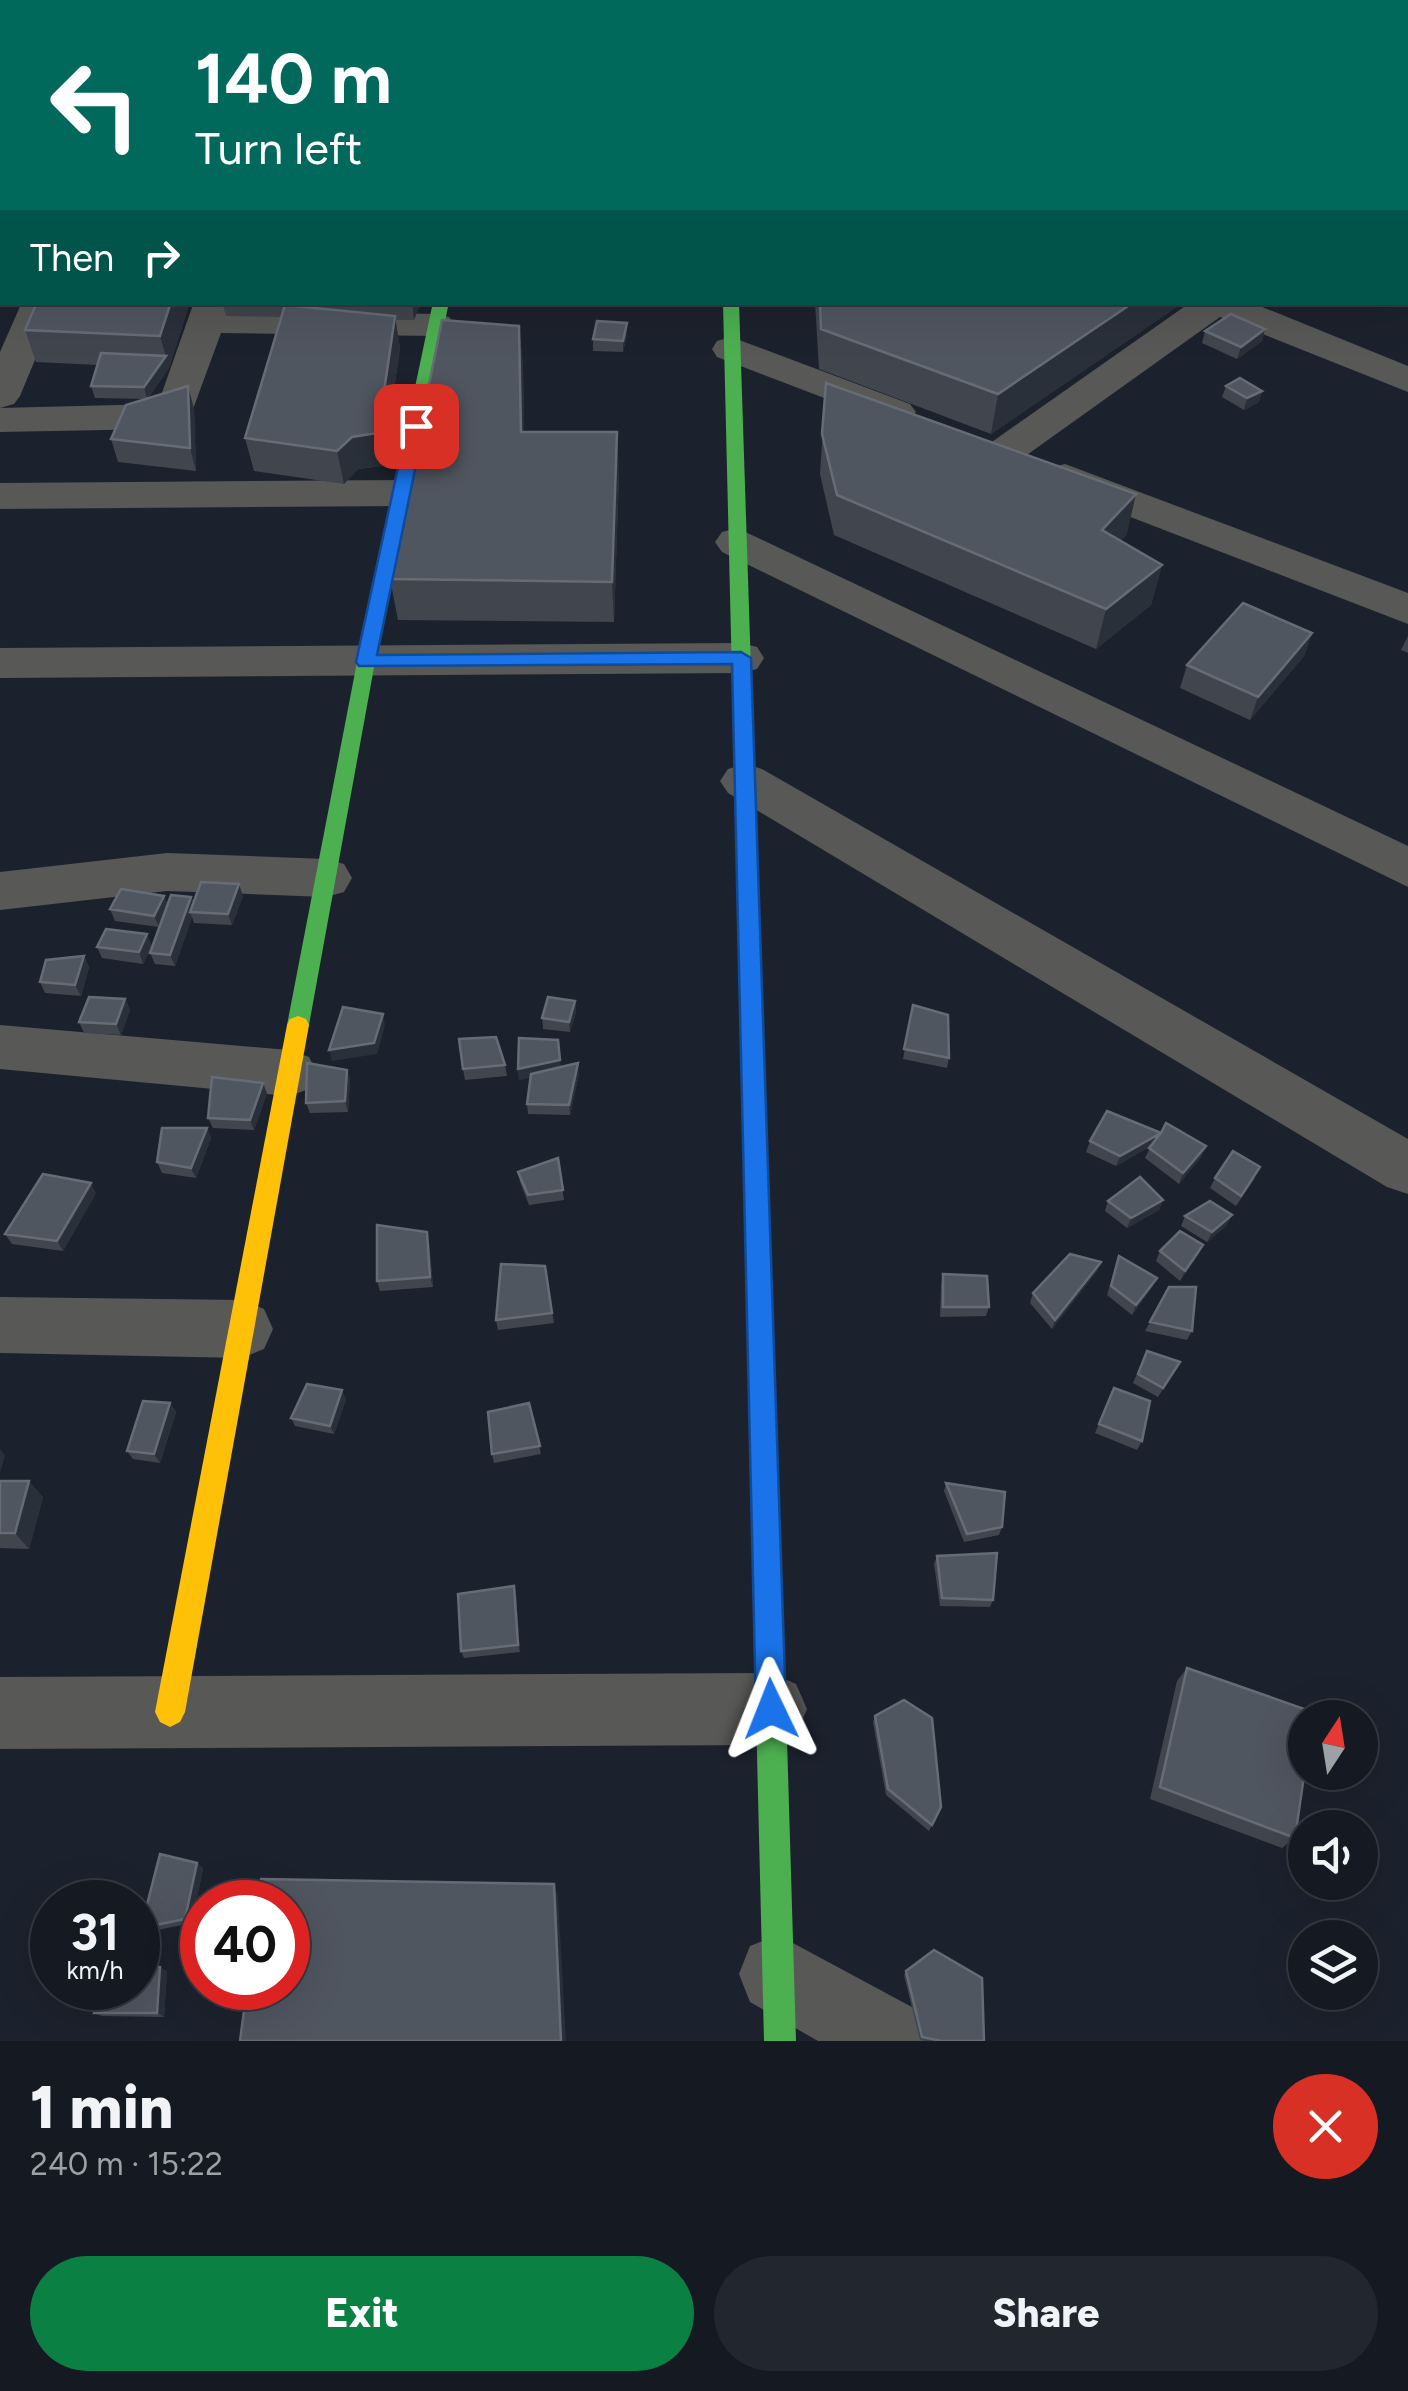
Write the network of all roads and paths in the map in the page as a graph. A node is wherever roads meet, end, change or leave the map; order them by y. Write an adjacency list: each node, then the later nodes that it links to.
1 (40, 305): 9 (street)
2 (731, 305): 7 (street)
3 (1211, 305): 11 (street)
4 (1223, 305): 8 (street)
5 (210, 312): 6 (street); 10 (street)
6 (439, 314): 12 (street)
7 (731, 349): 11 (street); 14 (street)
8 (1408, 380)
9 (0, 396)
10 (0, 420)
11 (967, 439): 15 (street)
12 (402, 493): 13 (street); 17 (street)
13 (0, 496)
14 (738, 542): 16 (street); 20 (street)
15 (1408, 608)
16 (741, 658): 17 (street); 19 (street)
17 (366, 662): 18 (street); 21 (street)
18 (0, 663)
19 (745, 781): 25 (street); 28 (street)
20 (1408, 868)
21 (326, 878): 22 (street); 24 (street)
22 (0, 890)
23 (0, 1046): 24 (street)
24 (289, 1073): 27 (street)
25 (1408, 1169)
26 (0, 1325): 27 (street)
27 (242, 1329): 29 (street)
28 (771, 1709): 29 (street); 31 (street)
29 (170, 1712): 30 (street)
30 (0, 1714)
31 (779, 2008): 32 (street)
32 (895, 2041)

